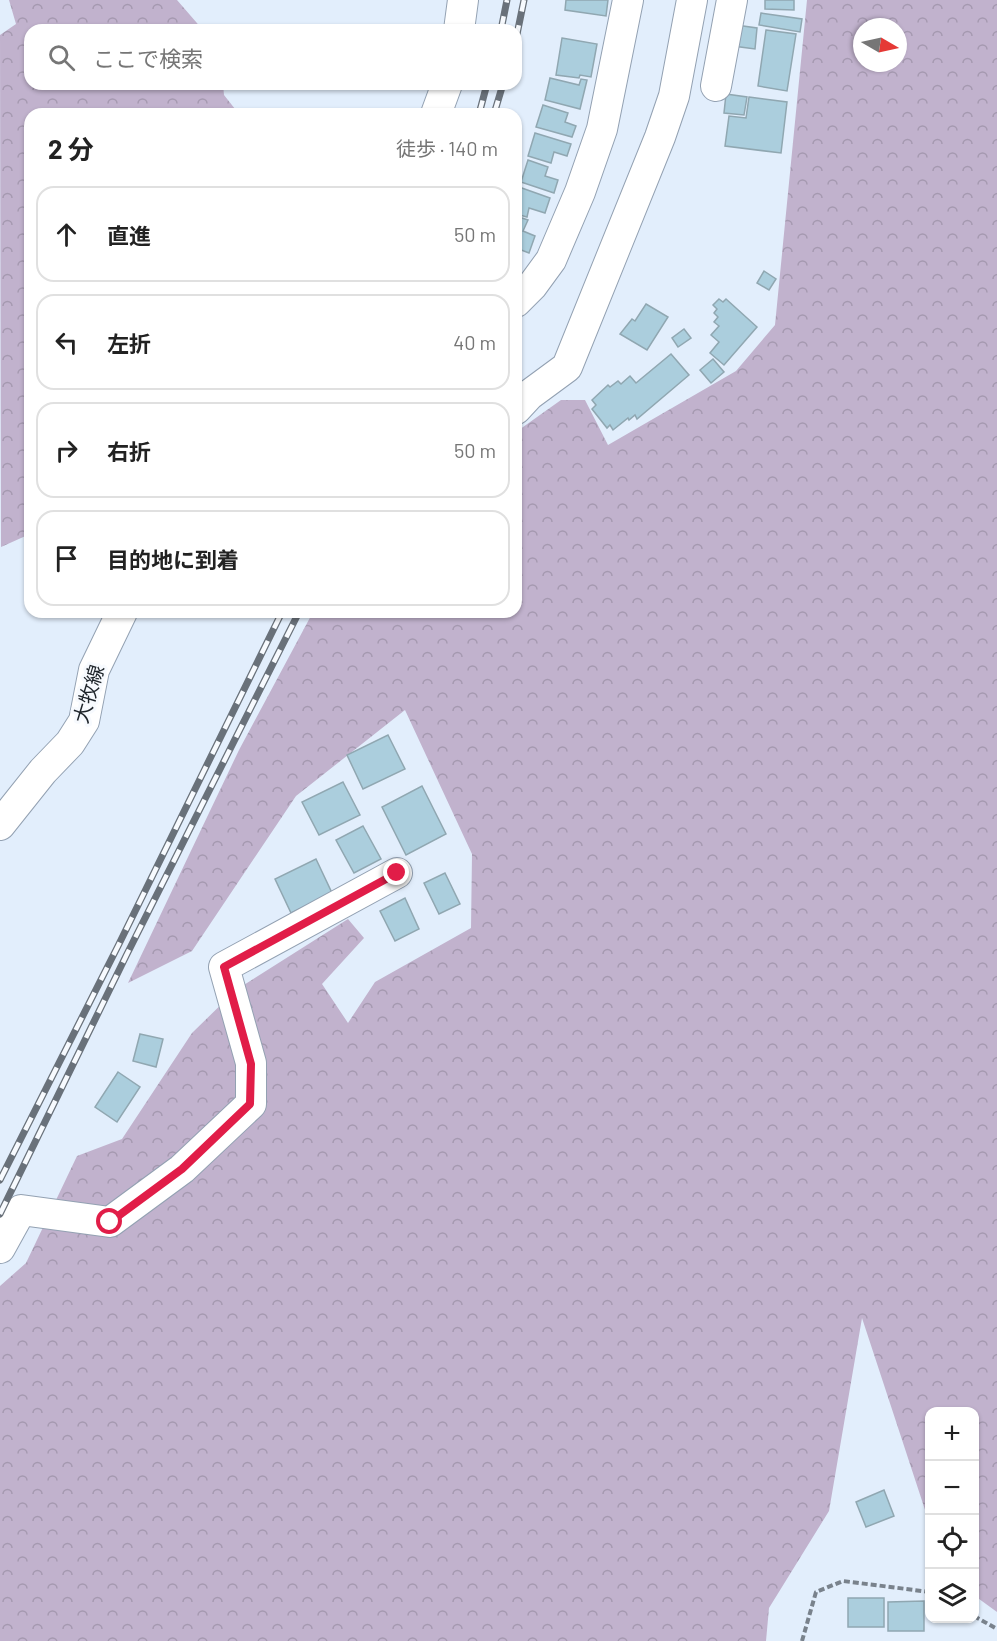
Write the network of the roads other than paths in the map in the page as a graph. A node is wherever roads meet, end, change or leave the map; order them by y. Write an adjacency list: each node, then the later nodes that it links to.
1 (463, 0): 5 (street)
2 (628, 0): 9 (street)
3 (692, 0): 10 (street)
4 (732, 0): 6 (street)
5 (460, 24)
6 (716, 86)
7 (445, 90): 8 (street)
8 (438, 108)
9 (522, 296)
10 (522, 403)
11 (119, 618): 12 (street, 大牧線)
12 (0, 825)
13 (397, 873): 14 (street)
14 (0, 1248)

